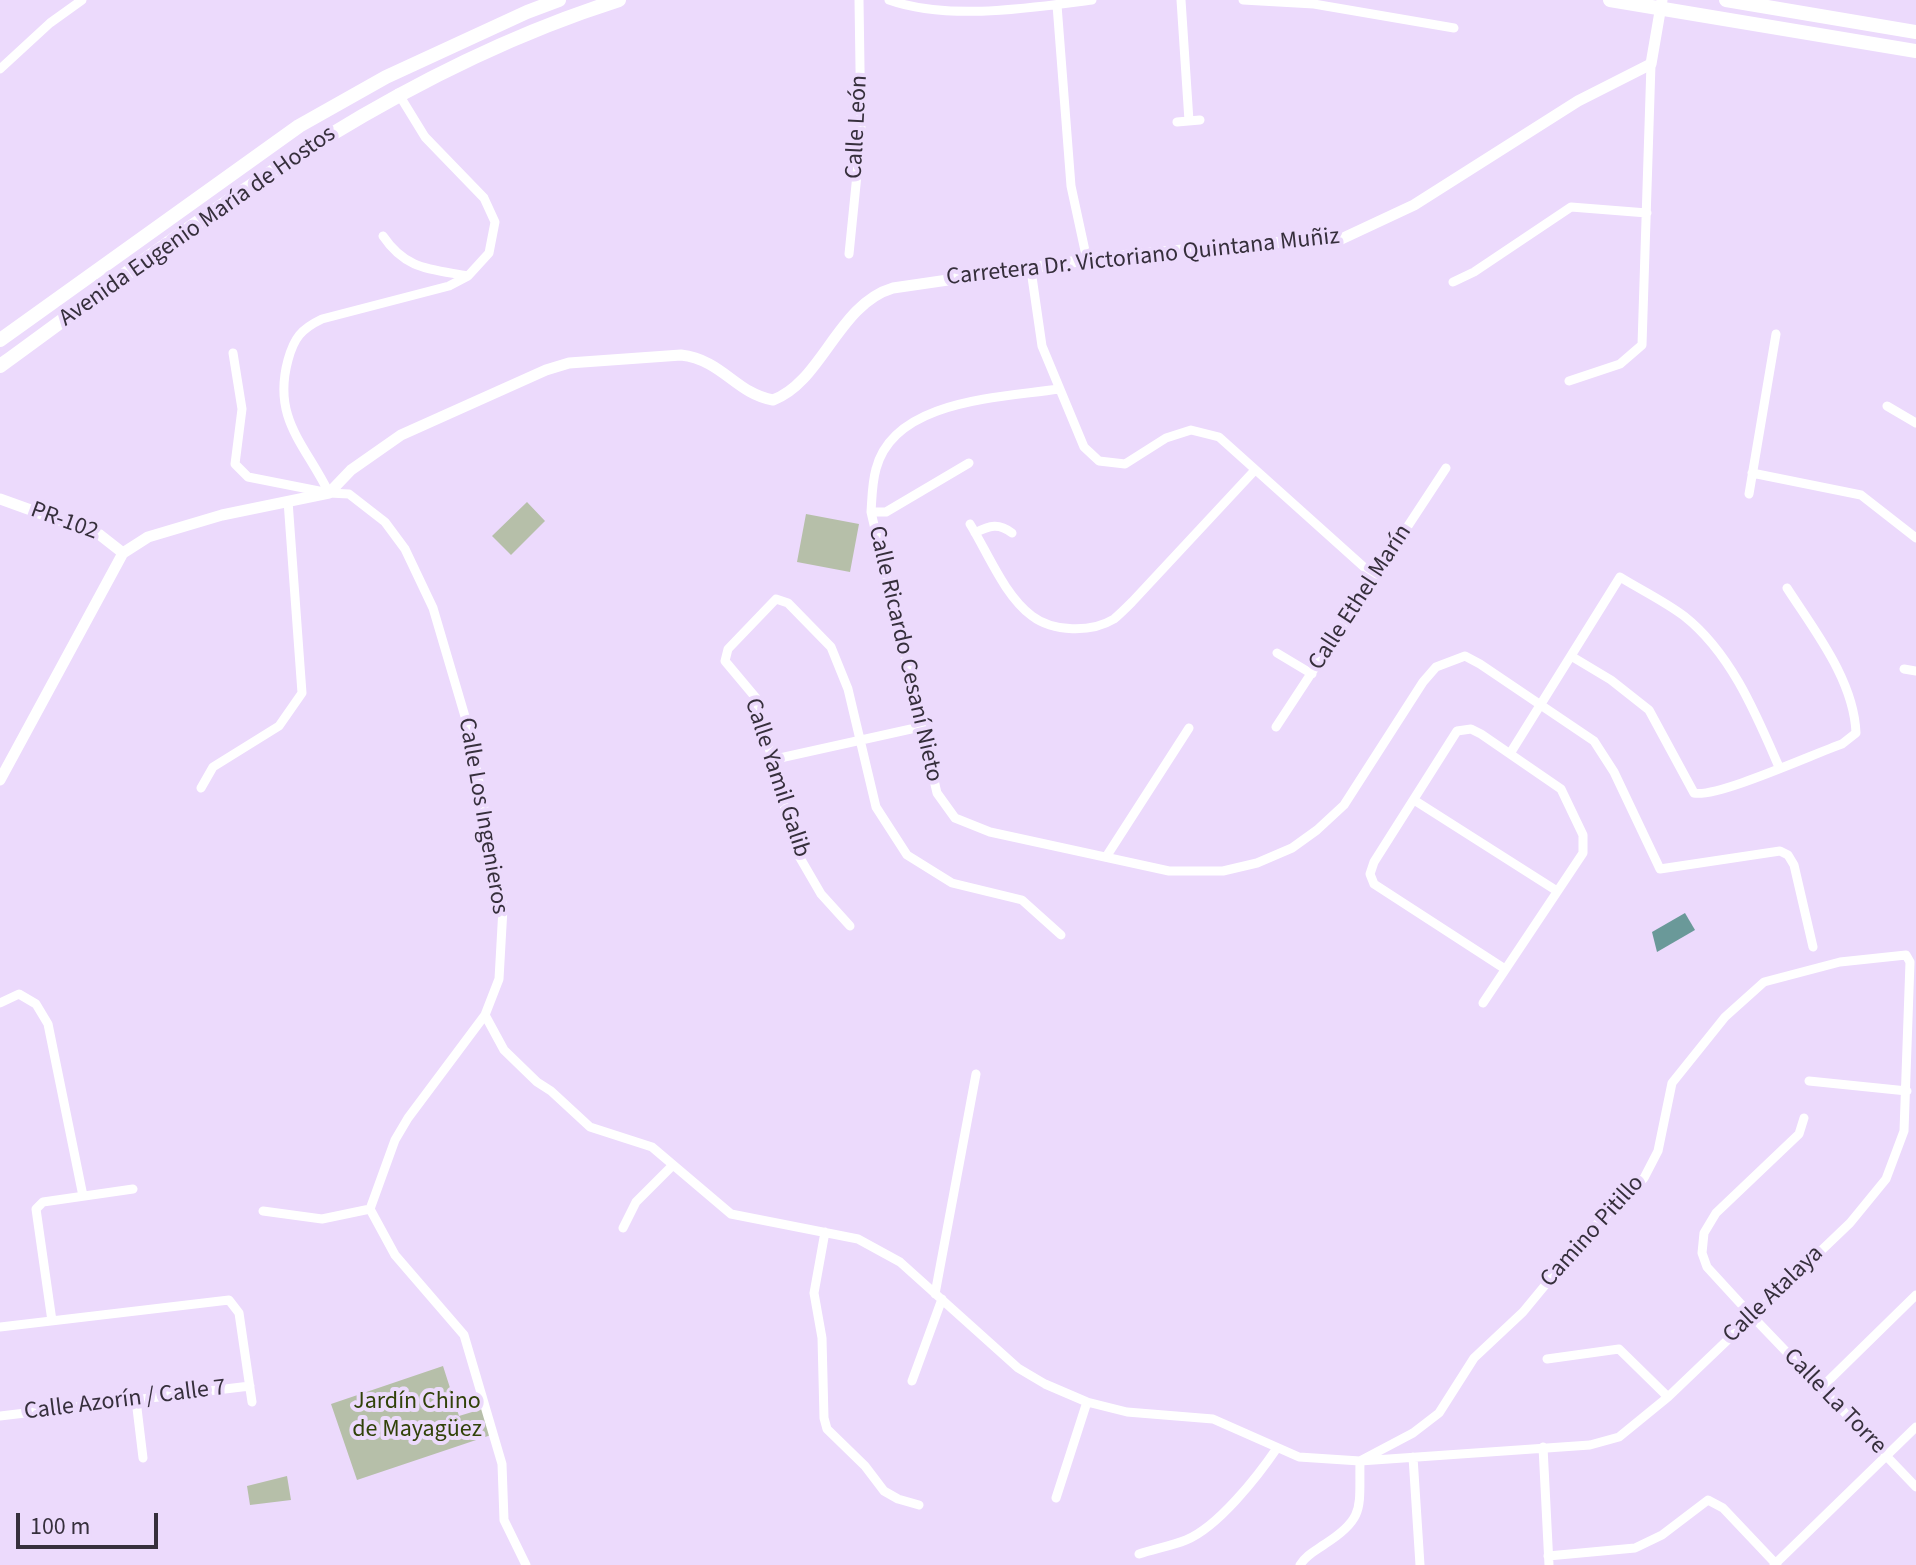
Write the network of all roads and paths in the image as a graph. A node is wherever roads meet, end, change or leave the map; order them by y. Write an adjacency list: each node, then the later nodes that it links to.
1 (82, 0): 17 (street)
2 (559, 0): 28 (highway, Avenida Eugenio María de Hostos)
3 (619, 0): 18 (highway, Avenida Eugenio María de Hostos)
4 (889, 0): 12 (street)
5 (1092, 0): 12 (street)
6 (1181, 0): 19 (street)
7 (1243, 0): 13 (street)
8 (1610, 0): 11 (highway)
9 (1726, 0): 14 (highway)
10 (856, 1): 22 (street, Calle León)
11 (1662, 4): 15 (highway); 16 (street)
12 (1057, 5): 23 (street)
13 (1454, 28)
14 (1916, 32)
15 (1916, 51)
16 (1651, 64): 20 (street); 23 (street, Carretera Dr. Victoriano Quintana Muñiz)
17 (0, 69)
18 (398, 93): 25 (street); 30 (highway, Avenida Eugenio María de Hostos)
19 (1177, 122)
20 (1647, 213): 26 (street); 31 (street)
21 (383, 236): 25 (street)
22 (849, 254)
23 (1087, 260): 24 (street, Carretera Dr. Victoriano Quintana Muñiz)
24 (1031, 270): 32 (street); 41 (street, Carretera Dr. Victoriano Quintana Muñiz)
25 (468, 276): 41 (street)
26 (1453, 282)
27 (1776, 334): 40 (street)
28 (0, 340)
29 (233, 353): 41 (street, Calle Los Ingenieros)
30 (0, 366)
31 (1569, 381)
32 (1058, 389): 39 (street); 45 (street, Calle Ricardo Cesaní Nieto)
33 (1887, 406): 34 (street)
34 (1916, 423)
35 (948, 460): 38 (street)
36 (969, 463): 38 (street)
37 (1446, 468): 49 (street, Calle Ethel Marín)
38 (958, 469): 45 (street)
39 (1255, 470): 46 (street); 49 (street)
40 (1752, 473): 42 (street); 47 (street)
41 (329, 493): 44 (street); 75 (street, Calle Los Ingenieros)
42 (1749, 494)
43 (0, 499): 48 (street, PR-102 / PR-102)
44 (288, 501): 48 (street); 65 (street)
45 (871, 512): 57 (street, Calle Ricardo Cesaní Nieto)
46 (1012, 533)
47 (1916, 538)
48 (123, 553): 64 (street)
49 (1375, 577): 55 (street, Calle Ethel Marín)
50 (1787, 588): 63 (street)
51 (1277, 653): 55 (street)
52 (1571, 656): 56 (street); 63 (street); 63 (street)
53 (1904, 669): 54 (street)
54 (1916, 671)
55 (1312, 674): 58 (street, Calle Ethel Marín)
56 (1540, 705): 61 (street); 67 (street, Calle Ricardo Cesaní Nieto); 71 (street, Calle Ricardo Cesaní Nieto)
57 (920, 727): 60 (street); 67 (street, Calle Ricardo Cesaní Nieto)
58 (1276, 727)
59 (1189, 728): 67 (street)
60 (859, 740): 62 (street); 62 (street, Calle Yamil Galib); 70 (street)
61 (1511, 752): 66 (street); 68 (street)
62 (771, 760): 69 (street, Calle Yamil Galib)
63 (1779, 767)
64 (0, 780)
65 (201, 788)
66 (1414, 800): 68 (street); 72 (street)
67 (1106, 857)
68 (1557, 891): 72 (street)
69 (850, 926)
70 (1058, 932)
71 (1813, 947)
72 (1505, 969): 74 (street)
73 (0, 1003): 83 (street)
74 (1483, 1003)
75 (485, 1015): 81 (street, Calle Atalaya); 84 (street, Calle Los Ingenieros)
76 (1912, 1058): 79 (street, Calle Atalaya); 108 (street, Camino Pitillo)
77 (976, 1074): 89 (street)
78 (1809, 1081): 79 (street)
79 (1907, 1091): 90 (street, Calle Atalaya)
80 (1804, 1118): 90 (street, Calle La Torre)
81 (673, 1165): 86 (street); 87 (street, Calle Atalaya)
82 (133, 1189): 83 (street)
83 (83, 1196): 91 (street)
84 (370, 1209): 85 (street); 115 (street)
85 (263, 1211)
86 (623, 1228)
87 (825, 1232): 89 (street, Calle Atalaya); 111 (street)
88 (1916, 1295): 96 (street)
89 (938, 1296): 94 (street); 100 (street, Calle Atalaya)
90 (1752, 1316): 96 (street, Calle La Torre); 97 (street, Calle Atalaya)
91 (52, 1321): 92 (street, Calle Azorín / Calle 7); 95 (street, Calle Azorín / Calle 7)
92 (0, 1327)
93 (1547, 1359): 97 (street)
94 (912, 1381)
95 (250, 1386): 98 (street, Calle Azorín / Calle 7); 99 (street, Calle Azorín / Calle 7)
96 (1821, 1388): 105 (street, Calle La Torre)
97 (1668, 1397): 103 (street, Calle Atalaya)
98 (136, 1400): 101 (street, Calle Azorín / Calle 7); 107 (street)
99 (252, 1402)
100 (1087, 1402): 104 (street, Calle Atalaya); 110 (street)
101 (0, 1416)
102 (1916, 1427): 105 (street)
103 (1543, 1447): 106 (street, Calle Atalaya); 113 (street)
104 (1277, 1448): 108 (street, Calle Atalaya); 112 (street)
105 (1886, 1456): 109 (street, Calle La Torre); 114 (street)
106 (1413, 1457): 108 (street, Calle Atalaya); 117 (street)
107 (143, 1458)
108 (1360, 1461): 116 (street)
109 (1916, 1487)
110 (1056, 1498)
111 (919, 1505)
112 (1139, 1554)
113 (1548, 1560): 114 (street)
114 (1775, 1564)
115 (526, 1565)
116 (1300, 1565)
117 (1420, 1565)

